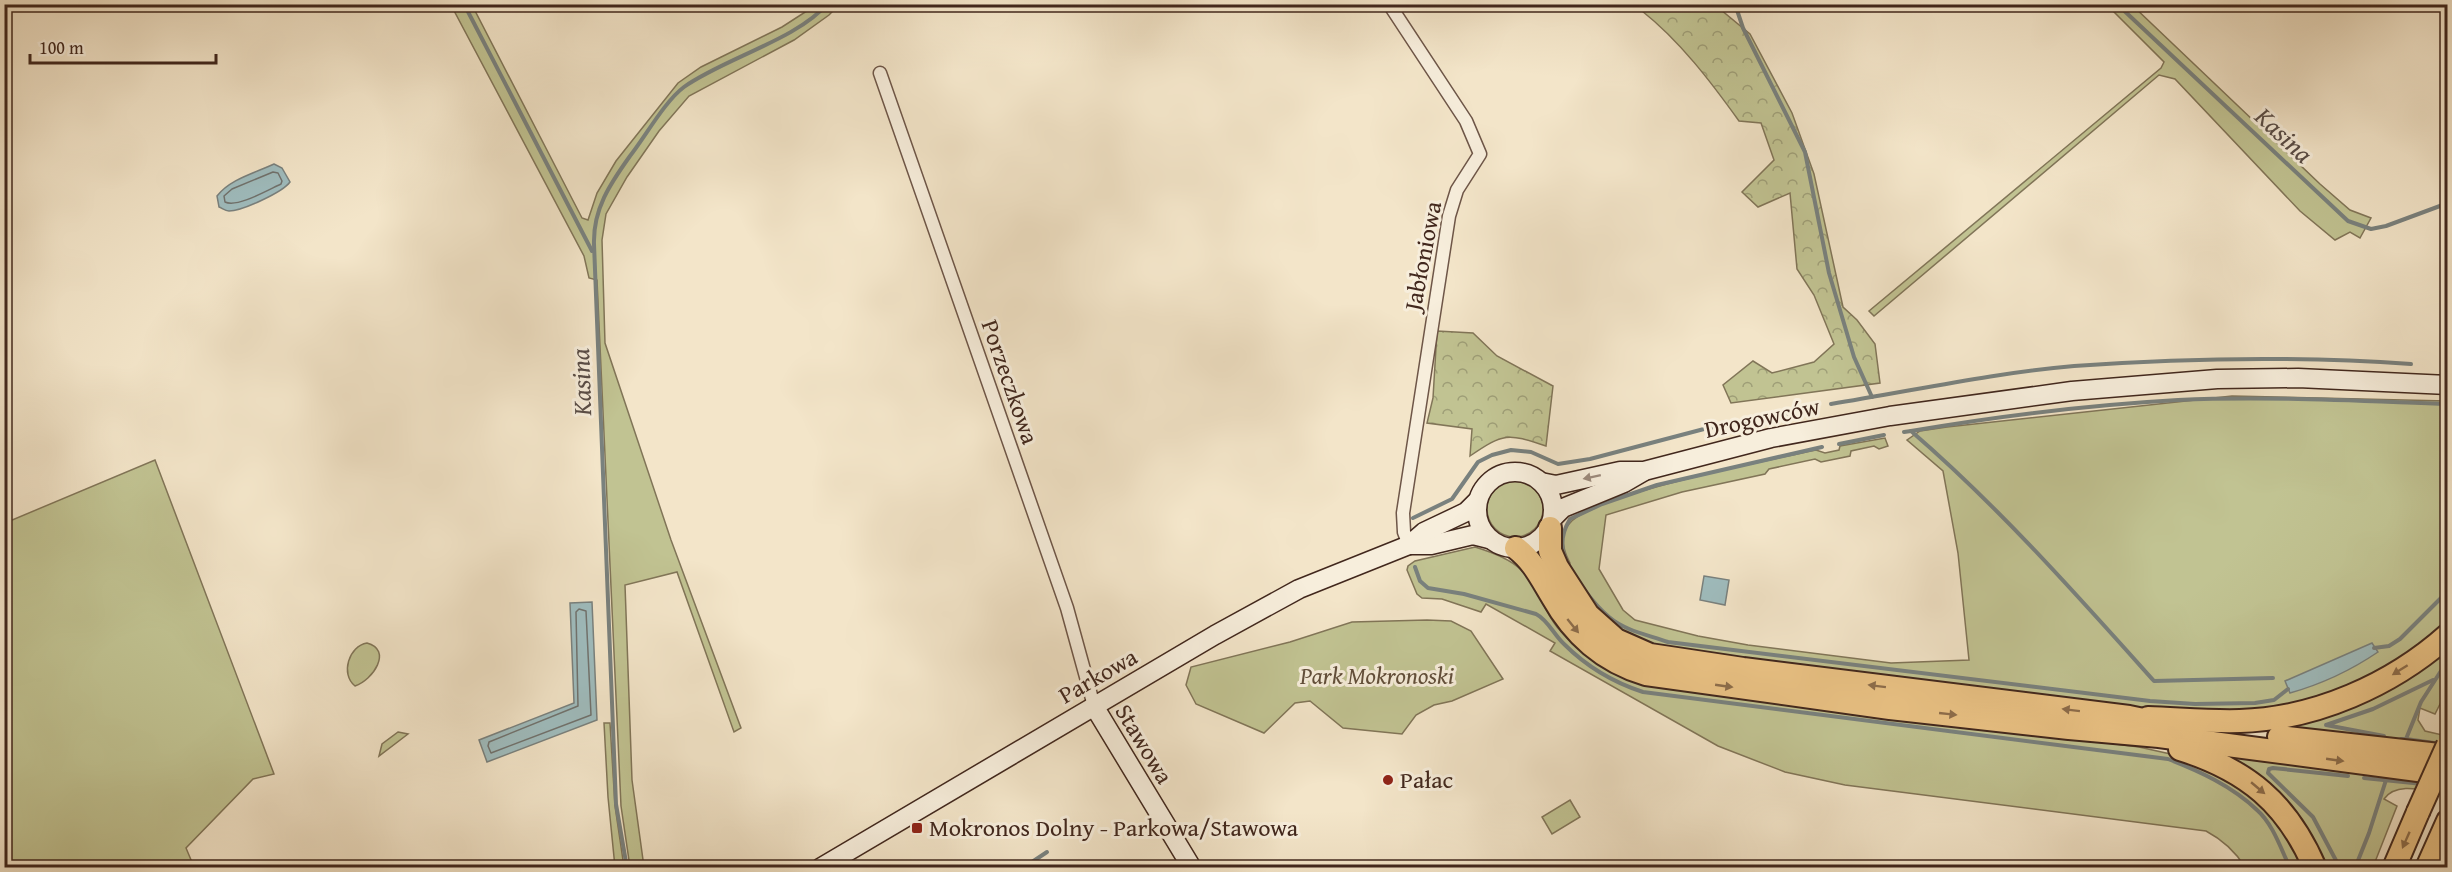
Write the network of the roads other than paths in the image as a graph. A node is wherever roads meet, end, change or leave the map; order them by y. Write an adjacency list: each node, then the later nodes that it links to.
1 (1389, 4): 9 (street, Jabłoniowa)
2 (880, 73): 12 (street, Porzeczkowa)
3 (2448, 386): 4 (main road, Drogowców)
4 (1644, 471): 5 (main road, Drogowców, one-way to 5); 7 (main road, Drogowców)
5 (1541, 482): 6 (main road); 7 (main road)
6 (1476, 502): 8 (main road); 9 (main road, Parkowa)
7 (1551, 523): 10 (main road); 13 (highway, one-way to 7)
8 (1489, 539): 9 (main road, Parkowa); 10 (main road)
9 (1409, 545): 12 (main road, Parkowa)
10 (1516, 548): 14 (highway, one-way to 14)
11 (2448, 635): 13 (highway, one-way to 13)
12 (1094, 706): 19 (main road, Parkowa); 20 (main road, Stawowa)
13 (2129, 717): 16 (highway)
14 (2069, 728): 17 (highway, one-way to 17); 21 (highway, one-way to 21)
15 (2448, 745): 22 (highway, one-way to 22, bridge)
16 (2448, 756)
17 (2448, 774)
18 (2448, 821): 23 (highway)
19 (820, 867)
20 (1192, 867)
21 (2316, 867)
22 (2394, 867)
23 (2427, 867)

